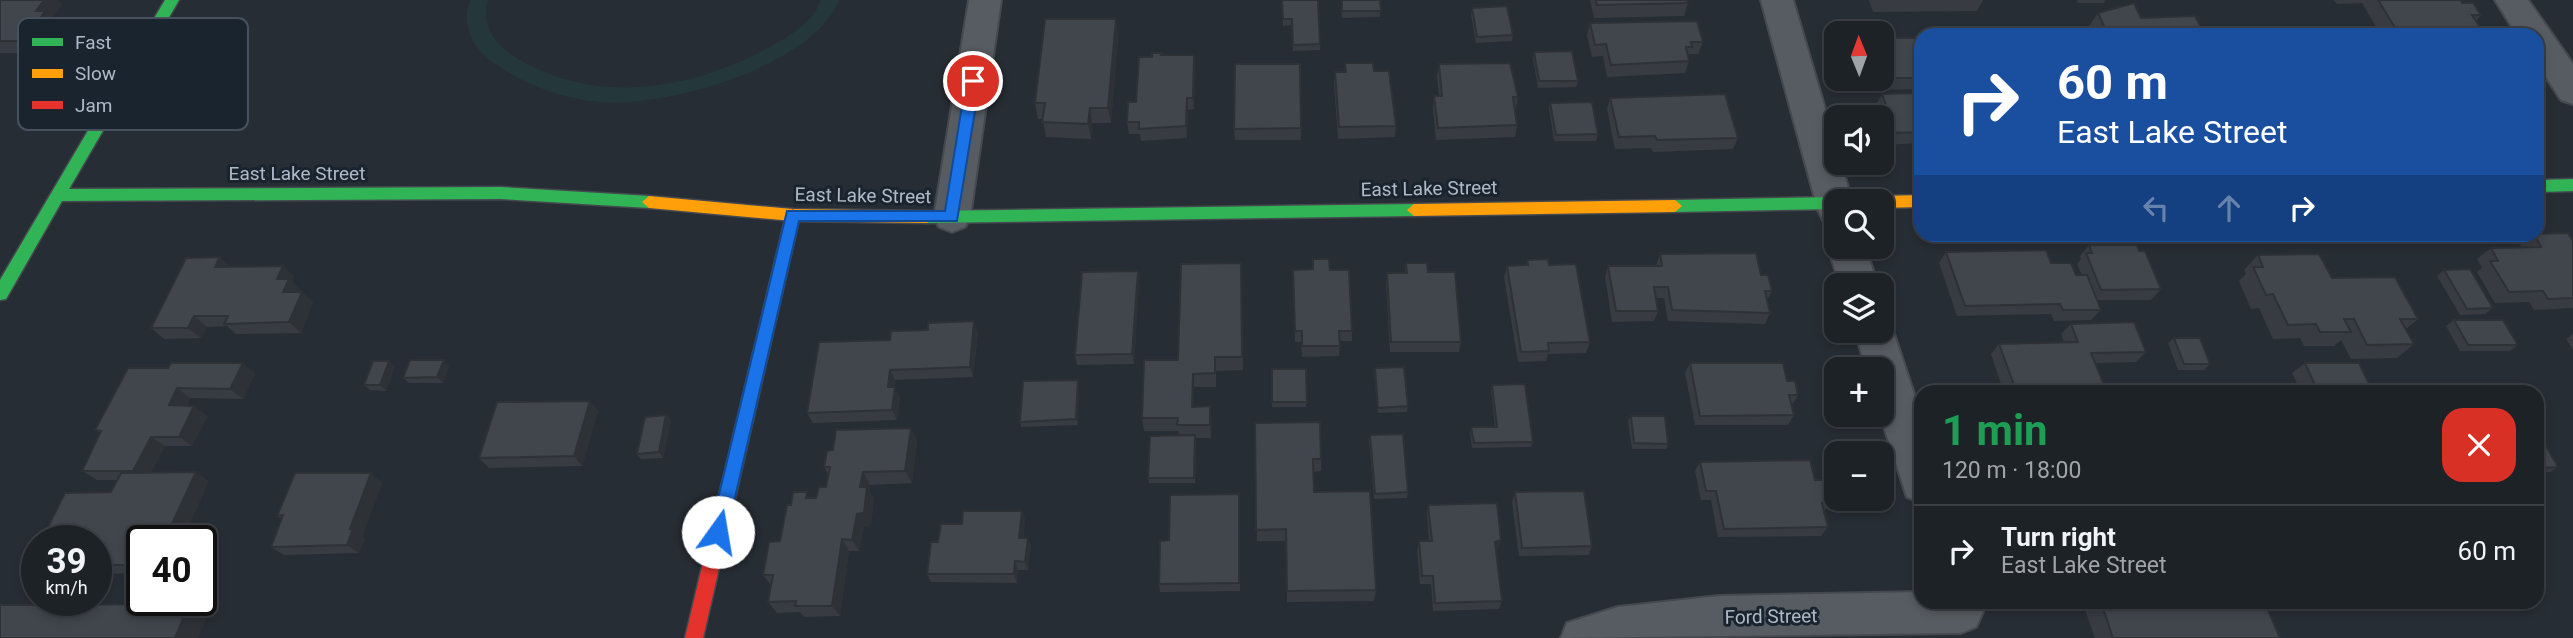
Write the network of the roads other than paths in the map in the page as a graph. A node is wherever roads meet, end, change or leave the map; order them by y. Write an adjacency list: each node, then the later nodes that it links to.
1 (172, 0): 5 (street)
2 (985, 0): 18 (street)
3 (1777, 0): 12 (street)
4 (2511, 0): 6 (street)
5 (162, 18)
6 (2530, 28)
7 (2544, 48): 8 (street)
8 (2573, 90)
9 (97, 130): 13 (street)
10 (2573, 185): 11 (street)
11 (2544, 186)
12 (1830, 189)
13 (59, 195): 17 (street, East Lake Street); 19 (street)
14 (1914, 201): 15 (street)
15 (1894, 202)
16 (1824, 205): 18 (street, East Lake Street)
17 (793, 215): 18 (street, East Lake Street); 23 (street)
18 (952, 217)
19 (0, 294)
20 (1878, 343): 21 (street)
21 (1914, 458)
22 (1963, 617): 24 (street, Ford Street)
23 (694, 638)
24 (1583, 638)

